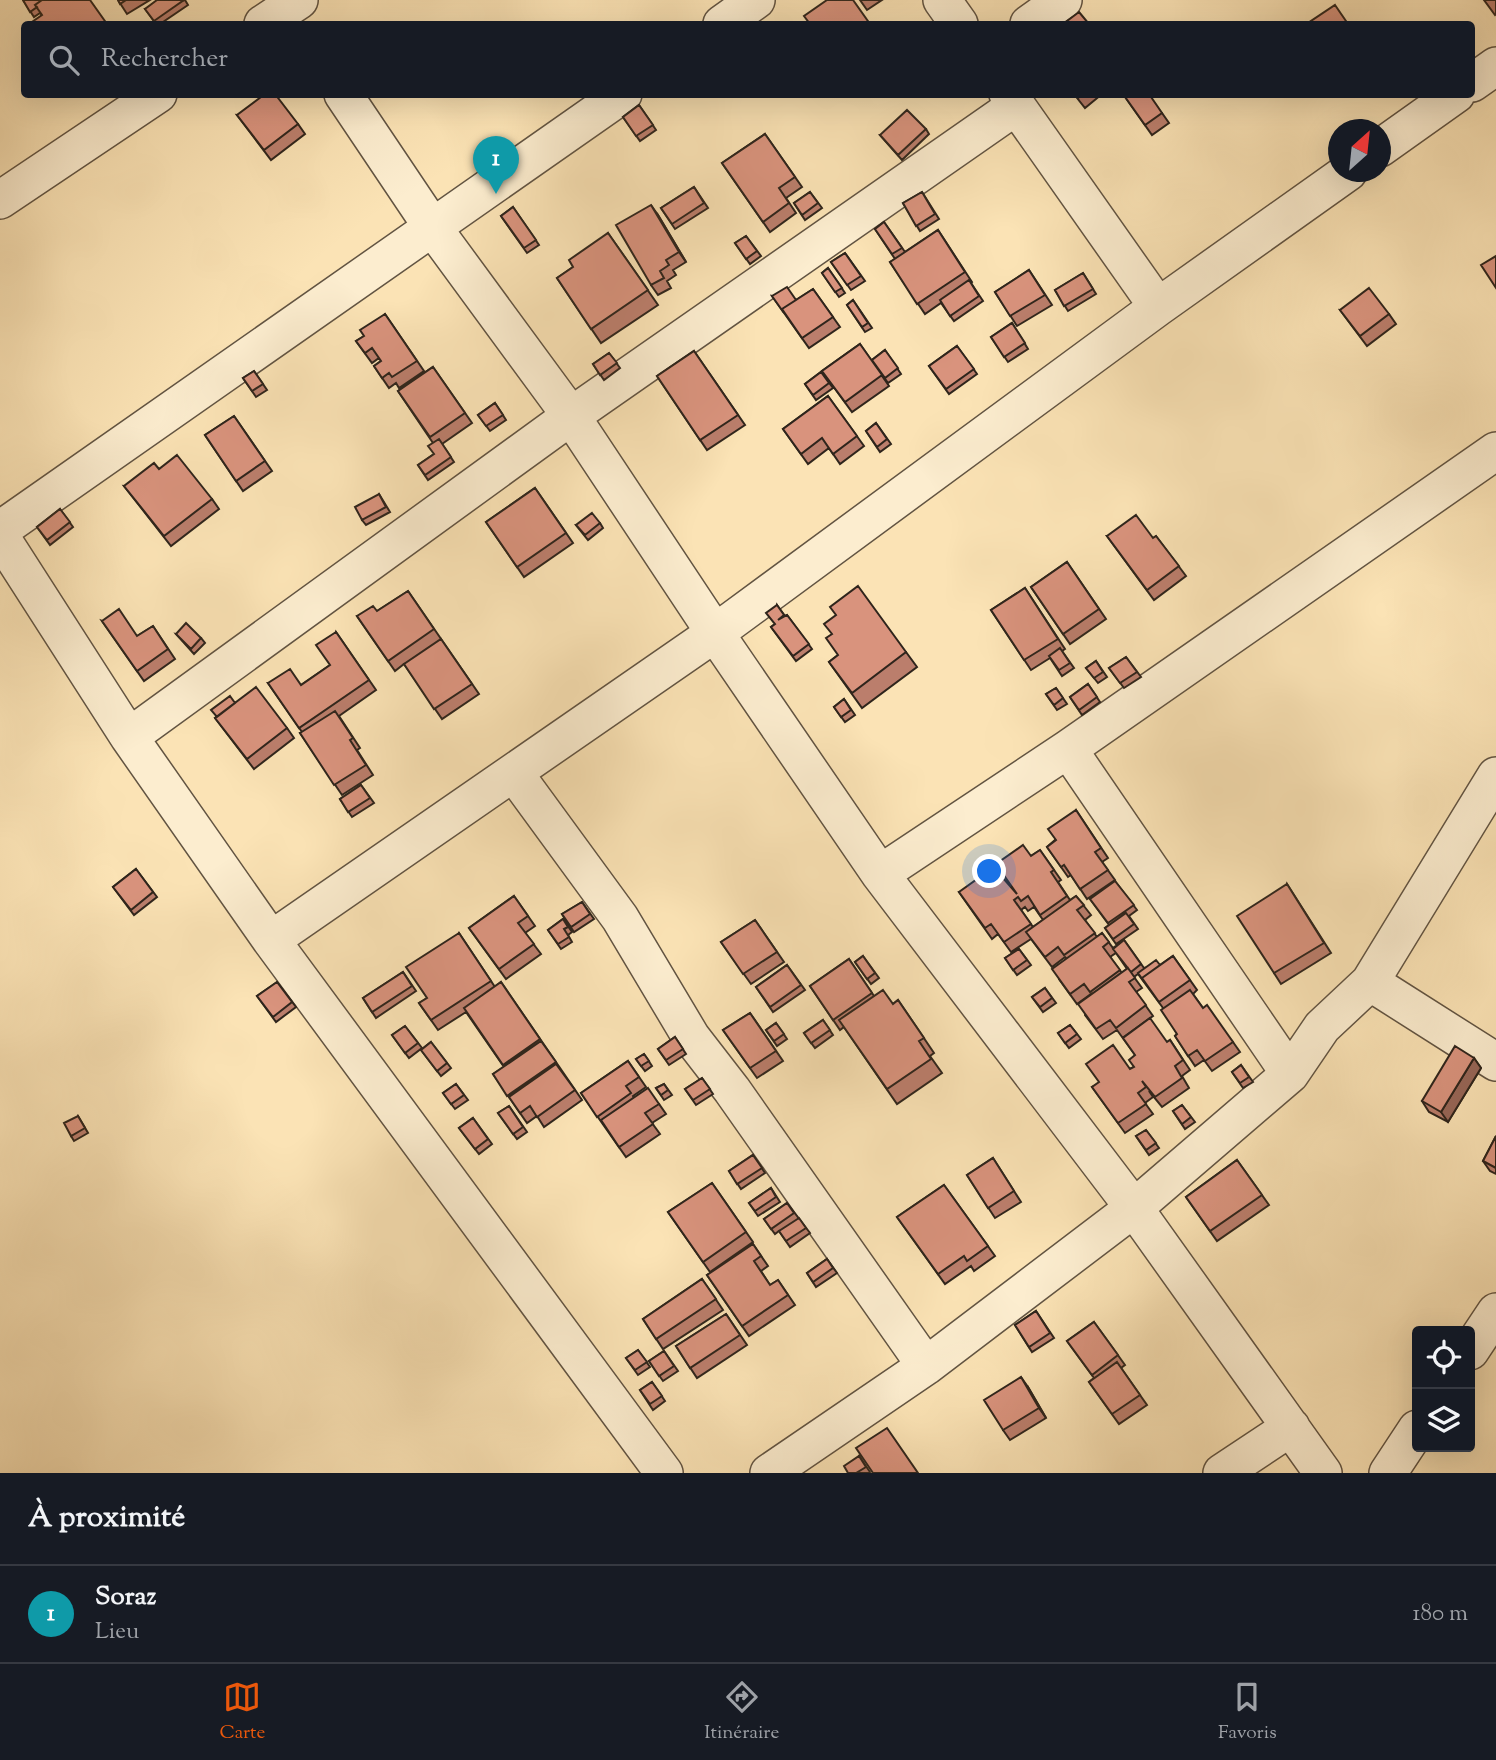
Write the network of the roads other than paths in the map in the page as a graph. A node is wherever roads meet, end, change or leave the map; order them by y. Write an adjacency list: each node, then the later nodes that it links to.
1 (757, 0): 4 (street)
2 (942, 0): 5 (street)
3 (1063, 0): 6 (street)
4 (726, 21)
5 (957, 21)
6 (1033, 21)
7 (1496, 66): 8 (street)
8 (1475, 81)
9 (152, 98): 16 (street)
10 (346, 98): 17 (street)
11 (617, 98): 17 (street)
12 (1450, 98): 14 (street)
13 (1012, 100): 18 (street); 19 (street)
14 (1391, 141)
15 (1334, 182): 18 (street)
16 (0, 200)
17 (433, 228): 19 (street); 21 (street)
18 (1158, 307): 23 (street)
19 (571, 416): 23 (street); 24 (street)
20 (1496, 451): 25 (street)
21 (0, 530)
22 (0, 536): 24 (street)
23 (715, 633): 26 (street); 28 (street)
24 (130, 737): 29 (street)
25 (1068, 749): 28 (street); 32 (street)
26 (514, 773): 29 (street); 36 (street)
27 (1496, 776): 30 (street)
28 (880, 874): 33 (street)
29 (271, 940): 39 (street)
30 (1370, 982): 31 (street); 32 (street)
31 (1496, 1062)
32 (1290, 1074): 33 (street)
33 (1134, 1208): 36 (street); 37 (street)
34 (1496, 1312): 35 (street)
35 (1475, 1344)
36 (926, 1366): 40 (street)
37 (1291, 1427): 41 (street); 42 (street)
38 (1412, 1437): 43 (street)
39 (664, 1473)
40 (769, 1473)
41 (1222, 1473)
42 (1323, 1473)
43 (1388, 1473)

